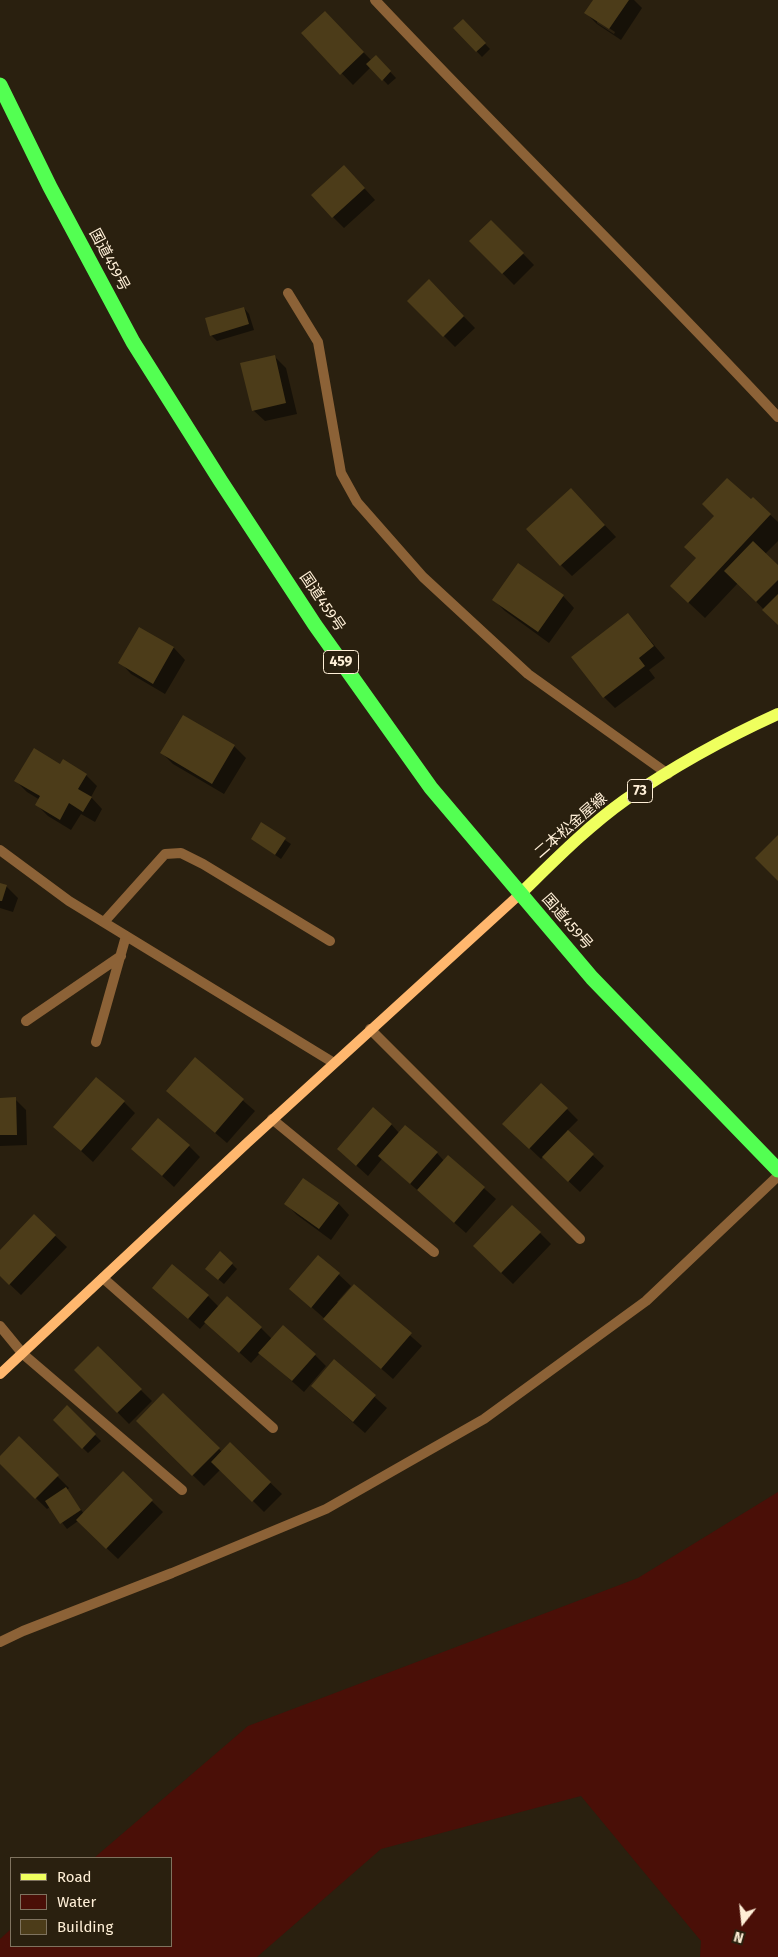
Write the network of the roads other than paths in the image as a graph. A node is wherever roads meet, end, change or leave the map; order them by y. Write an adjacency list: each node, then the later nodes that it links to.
1 (375, 0): 4 (street)
2 (0, 85): 8 (highway, 国道459号 / 459)
3 (288, 293): 6 (street)
4 (778, 417)
5 (778, 714): 6 (main road, 二本松金屋線 / 73)
6 (668, 774): 8 (main road, 二本松金屋線 / 73)
7 (0, 850): 9 (street)
8 (520, 894): 14 (street); 18 (highway, 国道459号 / 459)
9 (104, 922): 10 (street); 11 (street)
10 (126, 936): 12 (street); 16 (street)
11 (330, 941)
12 (120, 956): 13 (street); 15 (street)
13 (26, 1021)
14 (370, 1028): 16 (street); 20 (street)
15 (96, 1042)
16 (334, 1063): 17 (street)
17 (272, 1120): 21 (street); 22 (street)
18 (778, 1170)
19 (778, 1176): 28 (street)
20 (580, 1239)
21 (434, 1252)
22 (103, 1278): 24 (street); 26 (street)
23 (0, 1326): 24 (street)
24 (23, 1354): 25 (street); 27 (street)
25 (0, 1374)
26 (274, 1428)
27 (182, 1490)
28 (0, 1642)

